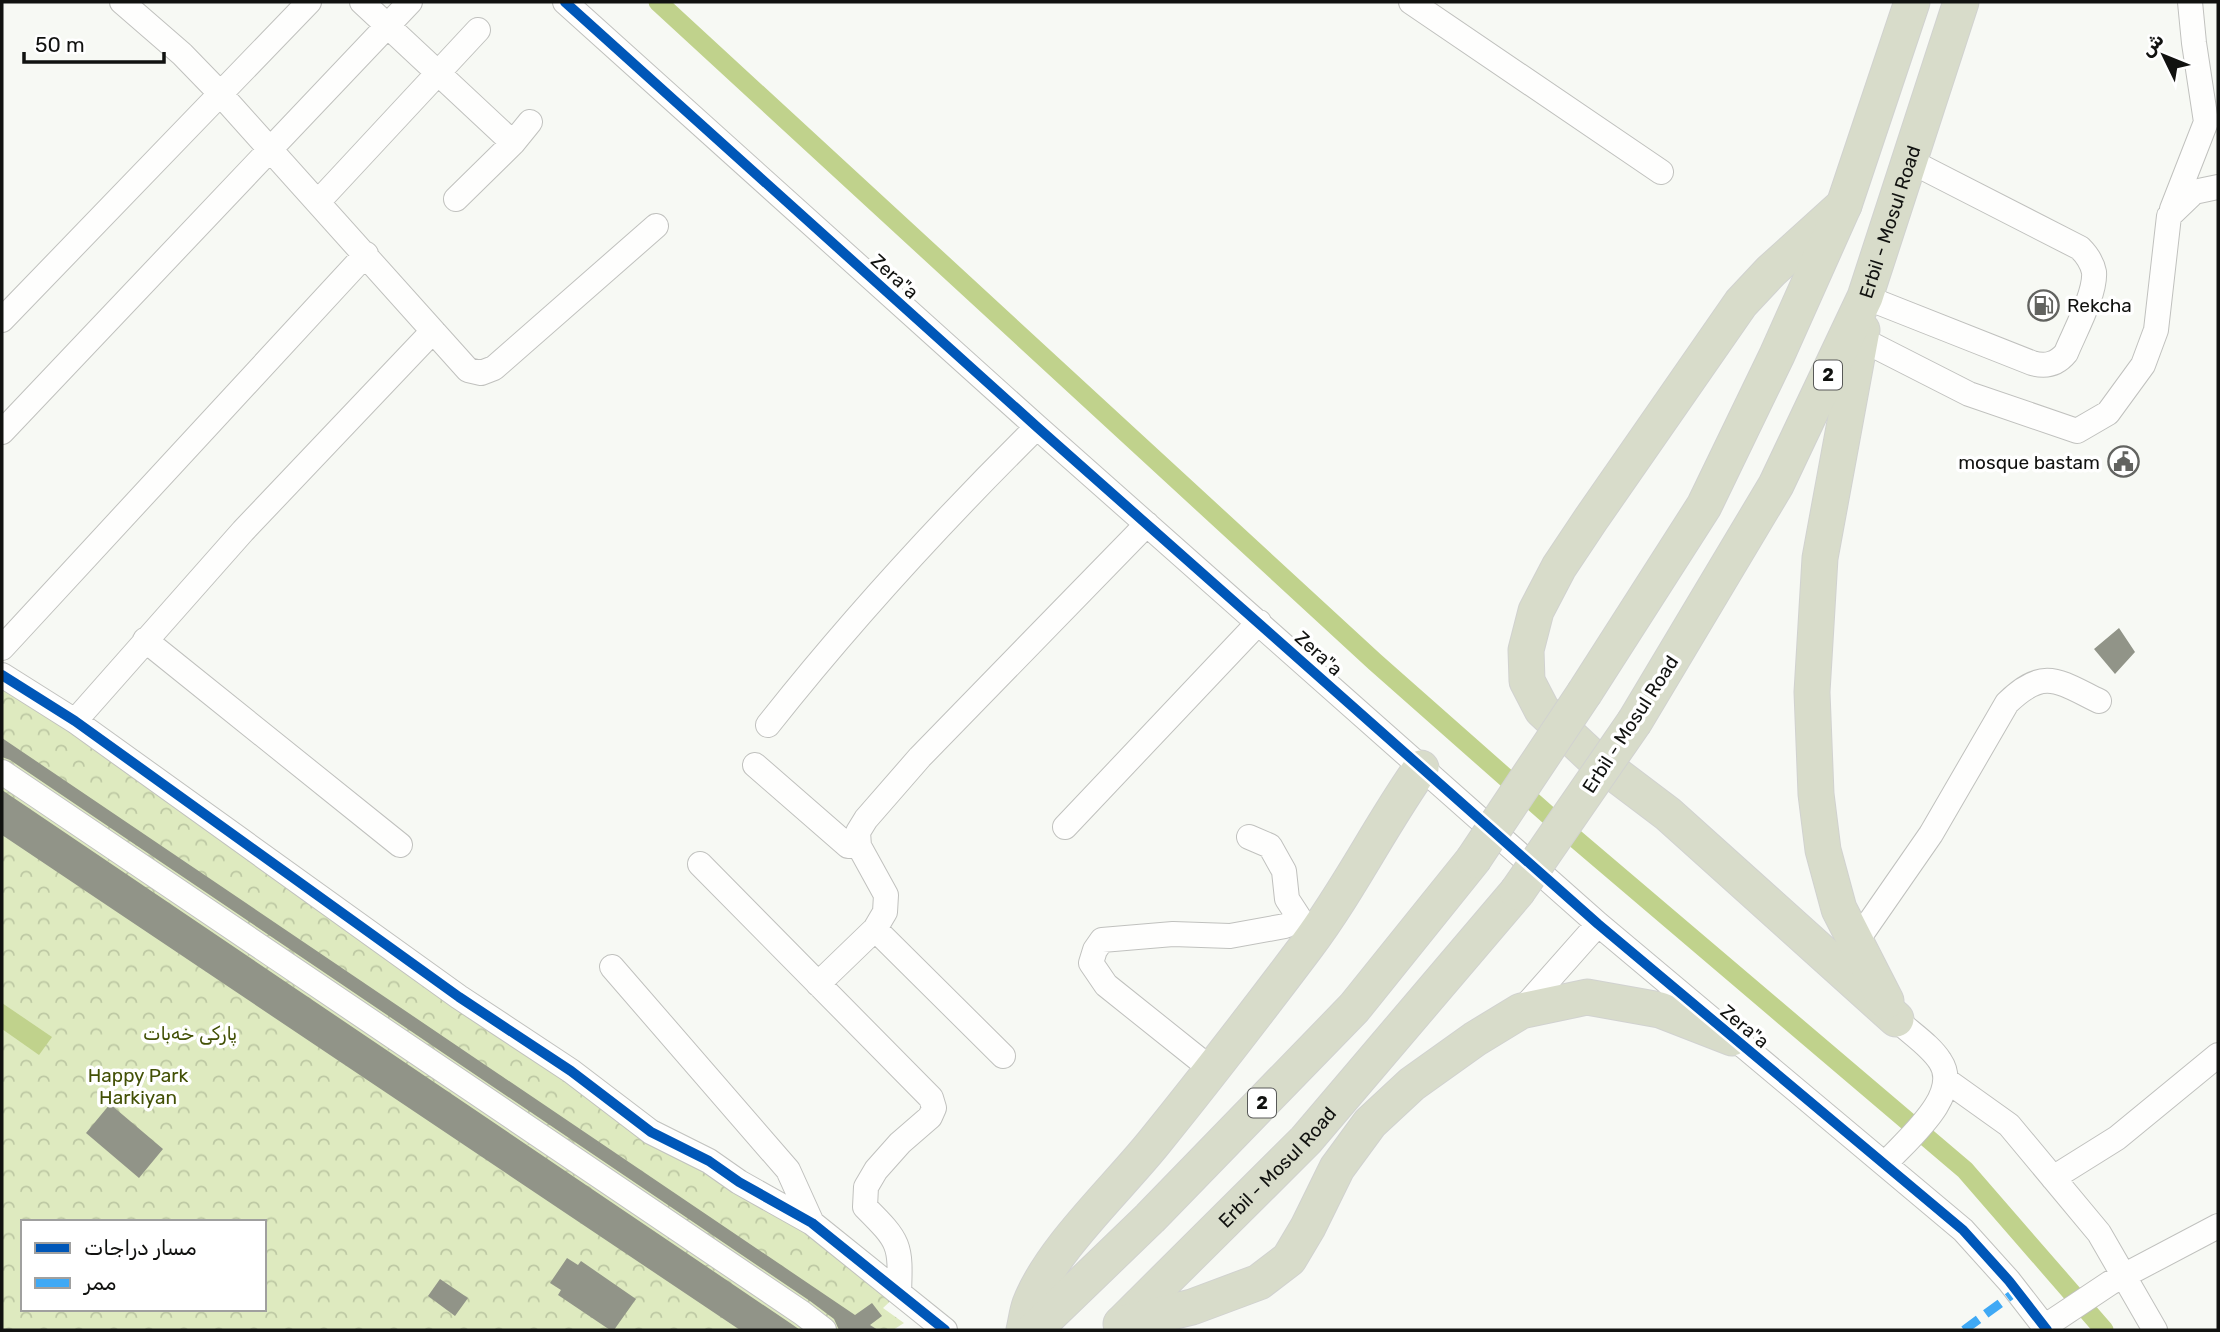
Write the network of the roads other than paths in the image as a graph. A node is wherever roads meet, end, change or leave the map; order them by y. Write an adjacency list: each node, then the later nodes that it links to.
1 (122, 2): 13 (street)
2 (309, 2): 13 (street)
3 (362, 2): 10 (street)
4 (410, 2): 10 (street)
5 (565, 2): 30 (street, Zera"a)
6 (1411, 2): 18 (street)
7 (1912, 2): 22 (highway, 2)
8 (1961, 2): 17 (highway, Erbil - Mosul Road / 2)
9 (2190, 2): 23 (street)
10 (387, 26): 12 (street); 16 (street)
11 (478, 30): 12 (street)
12 (439, 74): 15 (street); 21 (street)
13 (220, 93): 16 (street); 27 (street)
14 (530, 122): 15 (street)
15 (513, 143): 20 (street)
16 (270, 148): 21 (street); 31 (street)
17 (1910, 161): 26 (highway, Erbil - Mosul Road / 2); 26 (street)
18 (1661, 172)
19 (2218, 187): 23 (street)
20 (456, 199)
21 (318, 202): 25 (street)
22 (1844, 205): 55 (highway); 72 (highway, 2, bridge)
23 (2169, 216): 29 (street)
24 (656, 226): 28 (street)
25 (366, 254): 28 (street); 35 (street)
26 (1865, 298): 29 (highway); 67 (highway, Erbil - Mosul Road / 2, bridge)
27 (2, 320)
28 (433, 331): 34 (street)
29 (1861, 339): 51 (highway)
30 (1037, 427): 32 (street, Zera"a); 39 (street)
31 (2, 432)
32 (1147, 524): 33 (street, Zera"a); 46 (street)
33 (1259, 622): 41 (street, Zera"a); 43 (street)
34 (145, 640): 38 (street); 45 (street)
35 (2, 649)
36 (2, 675): 38 (street)
37 (2099, 701): 51 (street)
38 (75, 721): 63 (street)
39 (768, 726)
40 (755, 765): 46 (street)
41 (1421, 768): 48 (street, Zera"a); 49 (highway)
42 (2, 772): 69 (street)
43 (1065, 827)
44 (1249, 837): 49 (street)
45 (400, 845)
46 (859, 846): 50 (street)
47 (700, 864): 53 (street)
48 (1598, 924): 54 (street); 56 (street, Zera"a)
49 (1308, 927): 59 (highway); 59 (street)
50 (875, 929): 53 (street); 58 (street)
51 (1856, 942): 55 (highway)
52 (612, 967): 63 (street)
53 (818, 984): 66 (street)
54 (1521, 1012): 56 (highway); 67 (highway)
55 (1896, 1020): 60 (street)
56 (1732, 1038): 61 (street, Zera"a)
57 (2218, 1055): 62 (street)
58 (1003, 1056)
59 (1211, 1069): 71 (highway)
60 (1946, 1080): 61 (street); 62 (street)
61 (1885, 1164): 68 (street, Zera"a)
62 (2053, 1178): 65 (street)
63 (812, 1223): 66 (street)
64 (2218, 1226): 65 (street)
65 (2117, 1279): 68 (street); 73 (street)
66 (898, 1293): 70 (street)
67 (1117, 1327)
68 (2046, 1329)
69 (824, 1330)
70 (945, 1330)
71 (1024, 1330)
72 (1034, 1330)
73 (2155, 1330)

